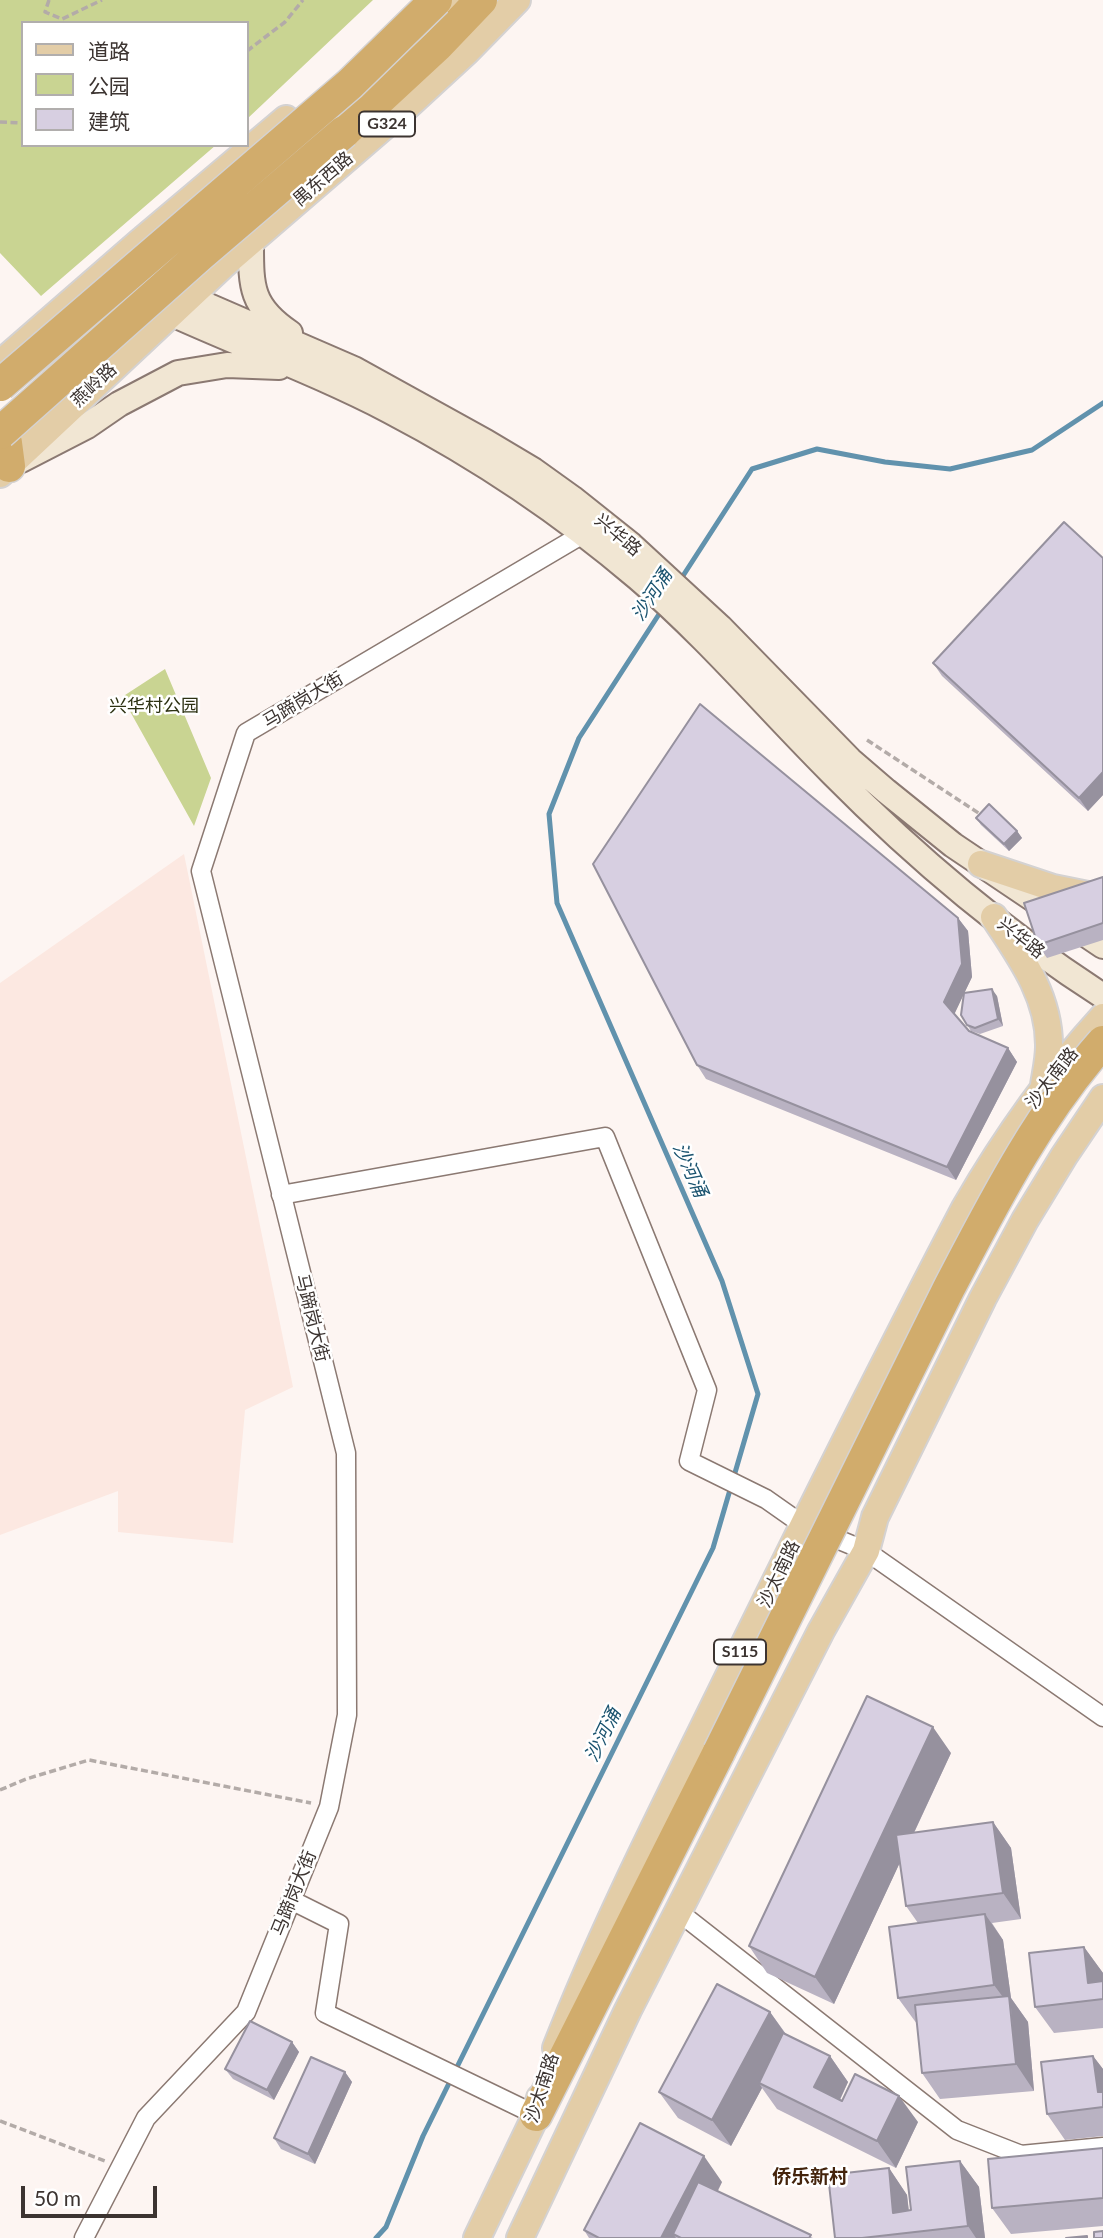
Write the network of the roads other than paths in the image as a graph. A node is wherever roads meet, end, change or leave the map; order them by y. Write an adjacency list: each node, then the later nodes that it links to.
1 (416, 0): 7 (main road)
2 (436, 0): 12 (highway, bridge)
3 (457, 0): 8 (main road)
4 (481, 0): 13 (highway, bridge)
5 (517, 0): 6 (main road, 禺东西路 / G324)
6 (251, 241): 8 (main road, 禺东西路 / G324); 9 (main road)
7 (86, 288): 8 (main road, 兴华路); 10 (main road)
8 (172, 300): 9 (main road, 兴华路); 11 (main road, 兴华路); 14 (main road, 燕岭路 / G324)
9 (320, 352): 16 (main road, 兴华路)
10 (0, 364)
11 (298, 368): 14 (main road); 15 (main road, 兴华路)
12 (0, 386)
13 (0, 432): 14 (highway)
14 (4, 470)
15 (583, 534): 16 (main road, 兴华路); 27 (street, 马蹄岗大街)
16 (648, 574): 17 (main road, 兴华路)
17 (713, 633): 18 (main road, 兴华路); 20 (main road, 兴华路)
18 (981, 863): 19 (main road); 21 (main road, 兴华路)
19 (1103, 898)
20 (994, 917): 22 (main road, 兴华路); 25 (main road)
21 (1103, 946)
22 (1103, 996)
23 (1103, 1017): 25 (main road, 沙太南路 / S115)
24 (1103, 1042): 33 (highway, bridge)
25 (1044, 1087): 28 (main road, 沙太南路 / S115)
26 (1103, 1098): 29 (main road)
27 (281, 1195): 28 (street); 31 (street, 马蹄岗大街)
28 (803, 1525): 29 (street); 33 (main road, 沙太南路 / S115)
29 (866, 1551): 30 (street); 37 (main road)
30 (1103, 1717)
31 (292, 1900): 33 (street); 35 (street, 马蹄岗大街)
32 (689, 1920): 34 (street)
33 (536, 2115): 36 (main road, 沙太南路 / S115)
34 (1103, 2147)
35 (84, 2238)
36 (477, 2238)
37 (520, 2238)

